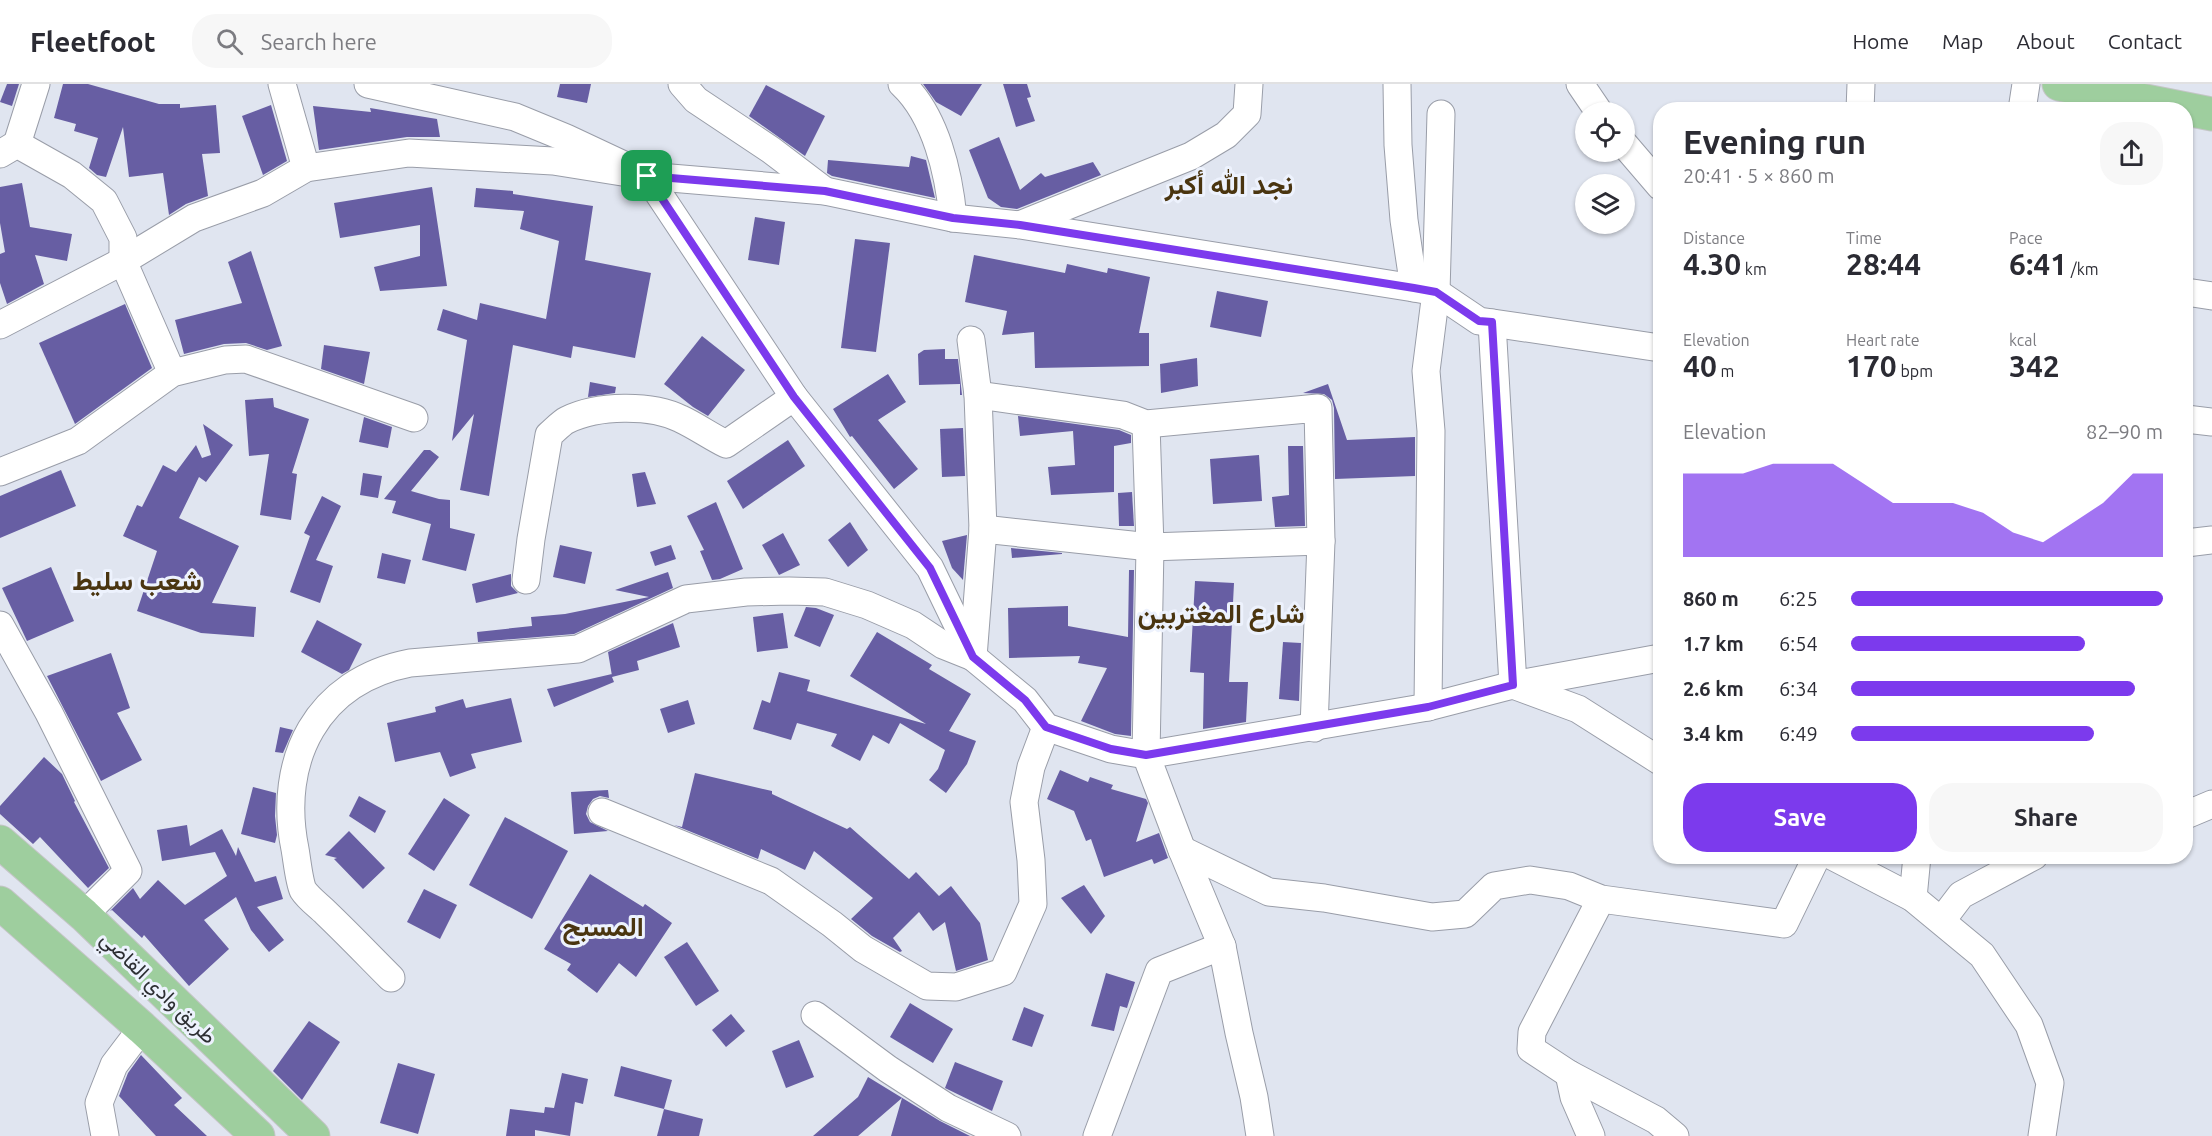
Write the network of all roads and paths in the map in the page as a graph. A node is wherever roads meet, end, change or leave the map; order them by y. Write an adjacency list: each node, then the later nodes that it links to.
1 (36, 84): 19 (street)
2 (282, 84): 21 (street)
3 (368, 84): 22 (street)
4 (682, 84): 24 (street)
5 (902, 84): 25 (street)
6 (1249, 84): 26 (street)
7 (1397, 84): 28 (street)
8 (1580, 84): 12 (street)
9 (1861, 84): 13 (street)
10 (2025, 84): 14 (street)
11 (2059, 84): 15 (main road)
12 (1592, 102)
13 (1860, 102)
14 (2023, 102)
15 (2151, 102)
16 (2193, 110): 18 (main road)
17 (1442, 114): 28 (street)
18 (2212, 114)
19 (9, 149): 27 (street)
20 (1635, 157): 23 (street)
21 (306, 168): 22 (street); 27 (street)
22 (647, 176): 24 (street); 39 (street)
23 (1653, 178)
24 (825, 191): 25 (street)
25 (953, 218): 26 (street)
26 (1020, 225): 28 (street)
27 (123, 261): 32 (street); 37 (street)
28 (1425, 290): 31 (street); 55 (street)
29 (2193, 293): 30 (street)
30 (2212, 296)
31 (1492, 322): 35 (street); 54 (street)
32 (0, 325)
33 (257, 339): 36 (street)
34 (971, 340): 38 (street)
35 (1653, 347)
36 (225, 360): 37 (street); 40 (street)
37 (172, 374): 44 (street)
38 (978, 395): 43 (street); 45 (street)
39 (794, 397): 50 (street); 52 (street)
40 (414, 418)
41 (2193, 420): 42 (street)
42 (2212, 422)
43 (1146, 424): 47 (street); 49 (street)
44 (0, 472)
45 (983, 529): 49 (street); 52 (street)
46 (2212, 540): 48 (street)
47 (1321, 541): 49 (street); 57 (street)
48 (2193, 542)
49 (1150, 547): 58 (street)
50 (526, 580)
51 (0, 625): 72 (street)
52 (973, 657): 56 (street); 75 (street)
53 (1653, 659): 54 (street)
54 (1513, 685): 55 (street); 59 (street)
55 (1428, 707): 57 (street)
56 (1046, 727): 58 (street); 61 (street)
57 (1314, 728): 58 (street)
58 (1146, 755): 64 (street)
59 (1653, 757)
60 (2212, 804): 62 (street)
61 (602, 812)
62 (2193, 812)
63 (0, 842): 72 (main road, طريق وادي القاضي)
64 (1182, 850): 70 (street); 74 (street)
65 (1813, 864): 70 (street)
66 (1848, 864): 69 (street)
67 (1916, 864): 69 (street)
68 (2019, 864): 73 (street)
69 (1914, 898): 73 (street)
70 (1601, 899): 78 (street)
71 (0, 903): 77 (main road, طريق وادي القاضي)
72 (84, 915): 81 (main road, طريق وادي القاضي)
73 (1942, 920): 87 (street)
74 (1222, 946): 83 (street); 84 (street)
75 (391, 978)
76 (815, 1015): 82 (street)
77 (142, 1028): 79 (street); 80 (main road, طريق وادي القاضي)
78 (1569, 1074): 85 (street); 86 (street)
79 (105, 1136)
80 (258, 1136)
81 (313, 1136)
82 (1007, 1136)
83 (1097, 1136)
84 (1260, 1136)
85 (1592, 1136)
86 (1675, 1136)
87 (2042, 1136)

